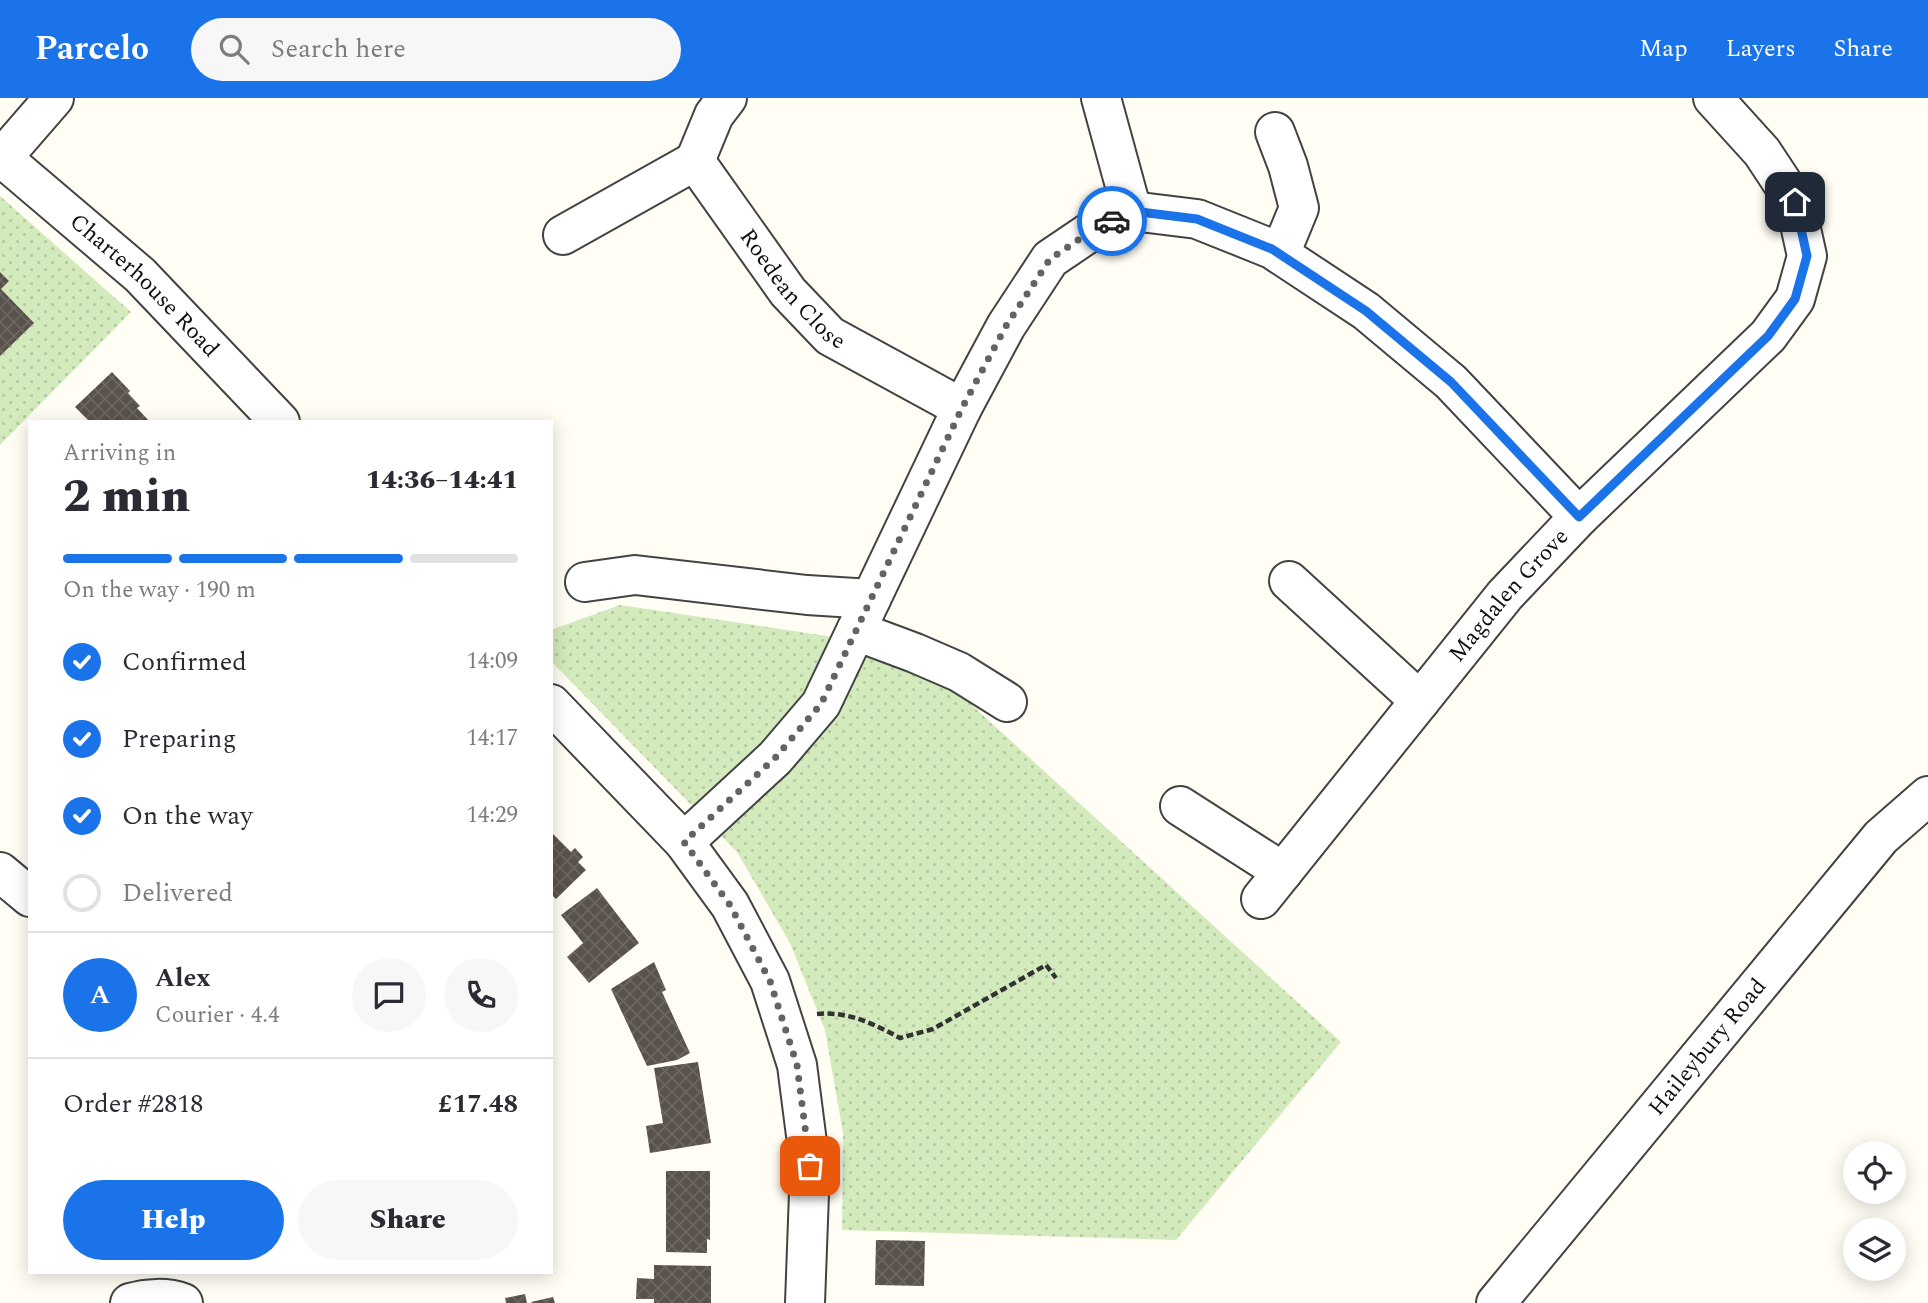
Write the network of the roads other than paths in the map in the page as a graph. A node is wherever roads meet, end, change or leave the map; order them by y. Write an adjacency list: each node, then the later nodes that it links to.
1 (54, 98): 6 (street)
2 (727, 98): 7 (street)
3 (1101, 98): 8 (street)
4 (1713, 98): 13 (street, Magdalen Grove)
5 (1275, 132): 10 (street)
6 (1, 157): 12 (street, Charterhouse Road)
7 (695, 161): 9 (street); 11 (street, Roedean Close)
8 (1132, 211): 10 (street); 11 (street)
9 (562, 235)
10 (1280, 254): 13 (street)
11 (962, 408): 16 (street)
12 (278, 420)
13 (1579, 517): 17 (street, Magdalen Grove)
14 (1289, 581): 17 (street)
15 (585, 582): 16 (street)
16 (864, 615): 18 (street); 22 (street)
17 (1420, 701): 21 (street, Magdalen Grove)
18 (1007, 702)
19 (553, 706): 22 (street)
20 (1928, 796): 28 (street, Haileybury Road)
21 (1180, 806)
22 (684, 842): 27 (street)
23 (0, 872): 24 (street)
24 (28, 895)
25 (130, 1303): 26 (street)
26 (184, 1303)
27 (805, 1303)
28 (1496, 1303)

